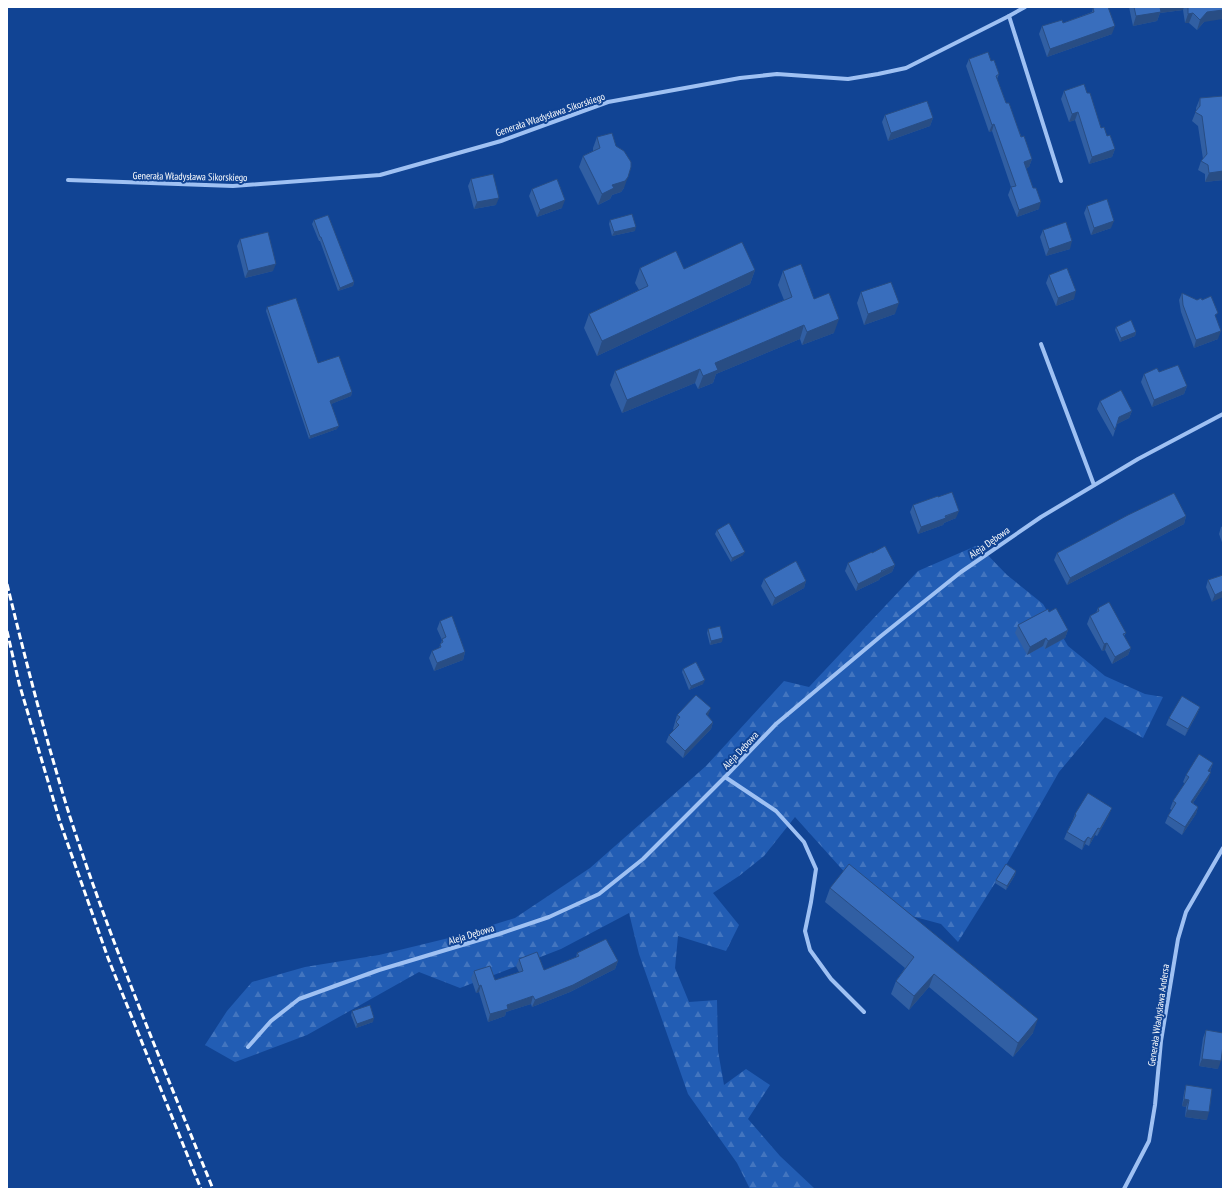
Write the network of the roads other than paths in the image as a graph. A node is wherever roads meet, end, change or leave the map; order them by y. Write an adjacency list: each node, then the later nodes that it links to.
1 (1025, 7): 2 (street, Generała Władysława Sikorskiego)
2 (1009, 16): 3 (street, Generała Władysława Sikorskiego); 4 (street)
3 (68, 180)
4 (1061, 181)
5 (1040, 344): 7 (street)
6 (1223, 414): 7 (street, Aleja Dębowa)
7 (1094, 485): 8 (street, Aleja Dębowa)
8 (726, 777): 10 (street); 11 (street, Aleja Dębowa)
9 (1223, 848): 12 (street, Generała Władysława Andersa)
10 (864, 1012)
11 (248, 1047)
12 (1124, 1189)

